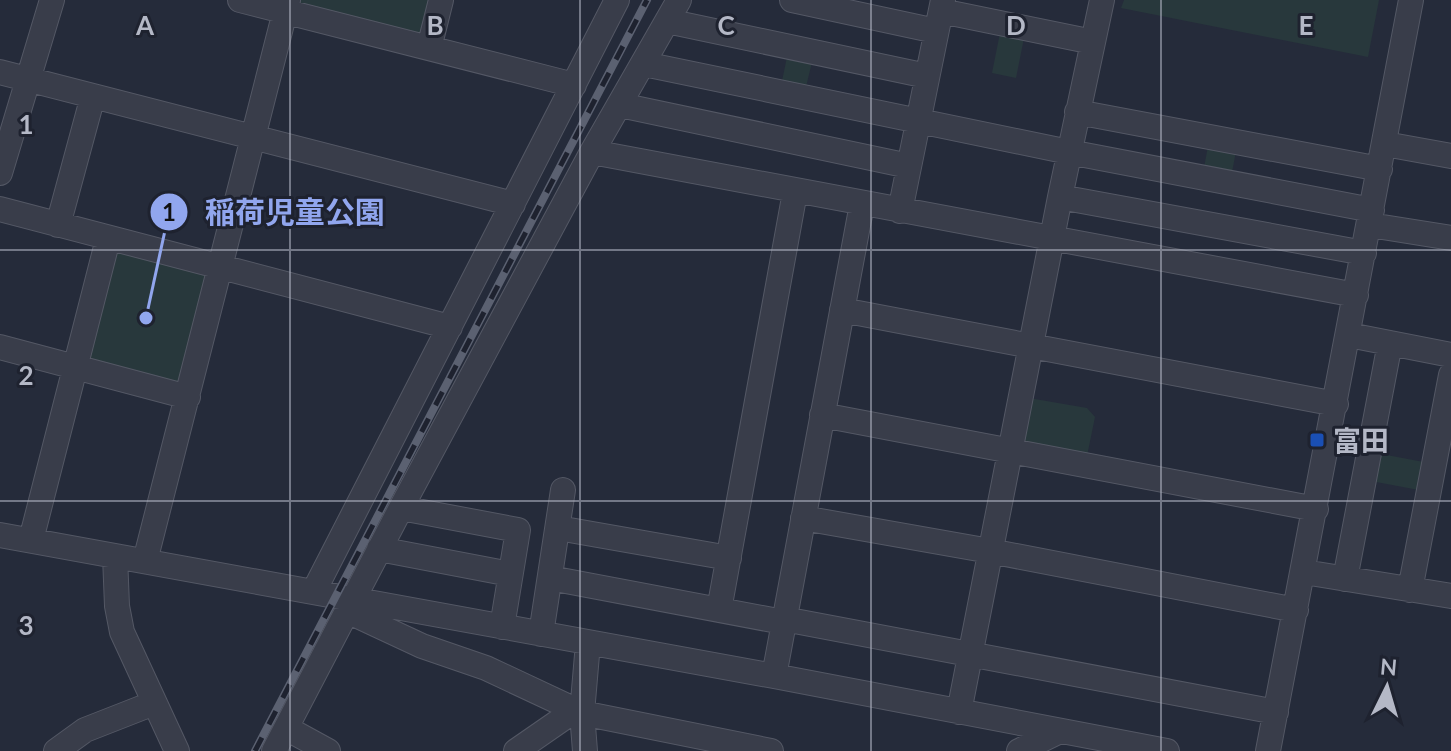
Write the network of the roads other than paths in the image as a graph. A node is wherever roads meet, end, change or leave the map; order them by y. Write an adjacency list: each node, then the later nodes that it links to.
1 (52, 0): 16 (street)
2 (240, 0): 8 (street)
3 (441, 0): 12 (street)
4 (617, 0): 17 (street)
5 (792, 0): 10 (street)
6 (1102, 0): 11 (street)
7 (1411, 0): 23 (street)
8 (286, 6): 12 (street); 22 (street)
9 (673, 11): 13 (street); 15 (street)
10 (940, 14): 11 (street); 15 (street)
11 (1093, 42): 20 (street)
12 (429, 48): 17 (street)
13 (644, 64): 19 (street); 21 (street)
14 (0, 72): 16 (street)
15 (927, 76): 21 (street)
16 (29, 79): 18 (street); 29 (street)
17 (574, 85): 32 (street)
18 (93, 96): 22 (street); 37 (street)
19 (620, 105): 24 (street); 27 (street)
20 (1077, 112): 25 (street); 28 (street)
21 (918, 121): 25 (street); 27 (street)
22 (253, 138): 32 (street); 42 (street)
23 (1385, 144): 26 (street); 28 (street)
24 (592, 152): 30 (street); 58 (street)
25 (1069, 152): 31 (street); 36 (street)
26 (1451, 156)
27 (909, 166): 35 (street)
28 (1380, 169): 36 (street)
29 (0, 173)
30 (795, 192): 33 (street); 67 (street)
31 (1060, 197): 40 (street); 41 (street)
32 (513, 204): 45 (street)
33 (862, 204): 35 (street); 44 (street)
34 (0, 209): 37 (street)
35 (900, 211): 40 (street)
36 (1371, 218): 38 (street); 41 (street)
37 (58, 225): 39 (street)
38 (1451, 238)
39 (108, 239): 42 (street); 51 (street)
40 (1051, 240): 43 (street); 48 (street)
41 (1364, 253): 43 (street)
42 (220, 266): 45 (street); 53 (street)
43 (1356, 295): 46 (street)
44 (842, 310): 48 (street); 55 (street)
45 (450, 327): 74 (street)
46 (1349, 335): 47 (street); 54 (street)
47 (1390, 343): 50 (street); 72 (street)
48 (1031, 345): 54 (street); 56 (street)
49 (0, 347): 51 (street)
50 (1451, 355)
51 (74, 367): 53 (street); 63 (street)
52 (1451, 375): 73 (street)
53 (188, 397): 68 (street)
54 (1336, 404): 59 (street)
55 (822, 415): 56 (street); 60 (street)
56 (1010, 450): 59 (street); 65 (street)
57 (563, 490): 61 (street)
58 (401, 508): 64 (street); 70 (street)
59 (1316, 509): 69 (street)
60 (803, 518): 65 (street); 79 (street)
61 (558, 528): 67 (street); 71 (street)
62 (0, 535): 63 (street)
63 (31, 540): 66 (street)
64 (379, 549): 70 (street); 76 (street)
65 (990, 551): 78 (street); 83 (street)
66 (115, 556): 68 (street); 85 (street)
67 (729, 558): 77 (street)
68 (145, 561): 74 (street)
69 (1304, 572): 72 (street); 78 (street)
70 (510, 574): 80 (street)
71 (550, 578): 77 (street); 81 (street)
72 (1345, 579): 73 (street)
73 (1410, 590): 75 (street)
74 (314, 591): 76 (street)
75 (1451, 596)
76 (350, 605): 80 (street); 88 (street); 89 (street)
77 (719, 610): 79 (street)
78 (1296, 610): 87 (street)
79 (784, 620): 83 (street); 84 (street)
80 (502, 627): 81 (street)
81 (541, 634): 82 (street)
82 (588, 643): 84 (street); 88 (street)
83 (971, 653): 86 (street); 87 (street)
84 (774, 676): 86 (street)
85 (154, 703): 91 (street); 92 (street)
86 (959, 712): 90 (street)
87 (1276, 712): 100 (street)
88 (582, 713): 95 (street); 96 (street); 97 (street)
89 (286, 728): 93 (street); 94 (street)
90 (1060, 731): 98 (street); 99 (street)
91 (56, 751)
92 (177, 751)
93 (274, 751)
94 (328, 751)
95 (516, 751)
96 (585, 751)
97 (771, 751)
98 (1019, 751)
99 (1167, 751)
100 (1268, 751)

